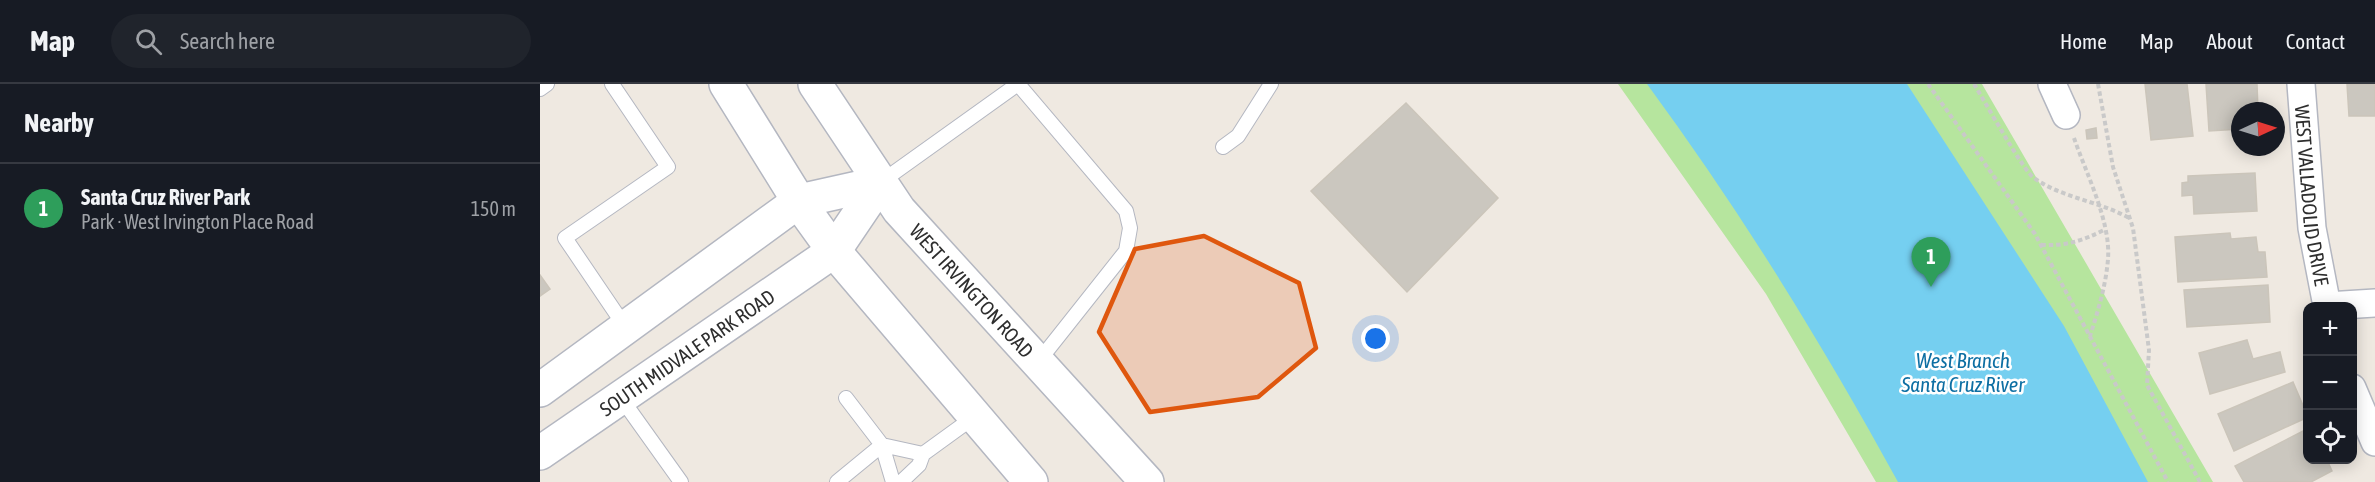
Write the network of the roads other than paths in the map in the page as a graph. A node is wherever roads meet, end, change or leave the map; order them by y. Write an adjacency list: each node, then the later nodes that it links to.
1 (547, 84): 9 (lane)
2 (612, 84): 18 (lane)
3 (726, 84): 13 (main road)
4 (815, 84): 12 (main road, WEST IRVINGTON ROAD)
5 (1016, 84): 12 (lane); 19 (lane)
6 (1271, 84): 11 (lane)
7 (2052, 84): 10 (street)
8 (2301, 84): 15 (street, WEST VALLADOLID DRIVE)
9 (540, 89)
10 (2066, 114)
11 (1223, 147)
12 (880, 183): 13 (main road); 14 (main road); 19 (main road, WEST IRVINGTON ROAD)
13 (799, 201): 14 (main road); 18 (main road)
14 (834, 251): 21 (main road, SOUTH MIDVALE PARK ROAD); 24 (main road)
15 (2326, 302)
16 (2375, 303): 17 (street)
17 (2357, 304)
18 (626, 328): 20 (main road)
19 (1038, 362): 34 (main road, WEST IRVINGTON ROAD)
20 (540, 390)
21 (621, 398): 27 (main road, SOUTH MIDVALE PARK ROAD); 29 (lane)
22 (846, 398): 26 (lane)
23 (2357, 400): 25 (street)
24 (974, 417): 28 (lane); 33 (main road)
25 (2375, 442)
26 (882, 445): 28 (lane); 30 (lane); 31 (lane)
27 (540, 453)
28 (923, 453): 32 (lane)
29 (681, 482)
30 (837, 482)
31 (893, 482)
32 (901, 482)
33 (1031, 482)
34 (1147, 482)

